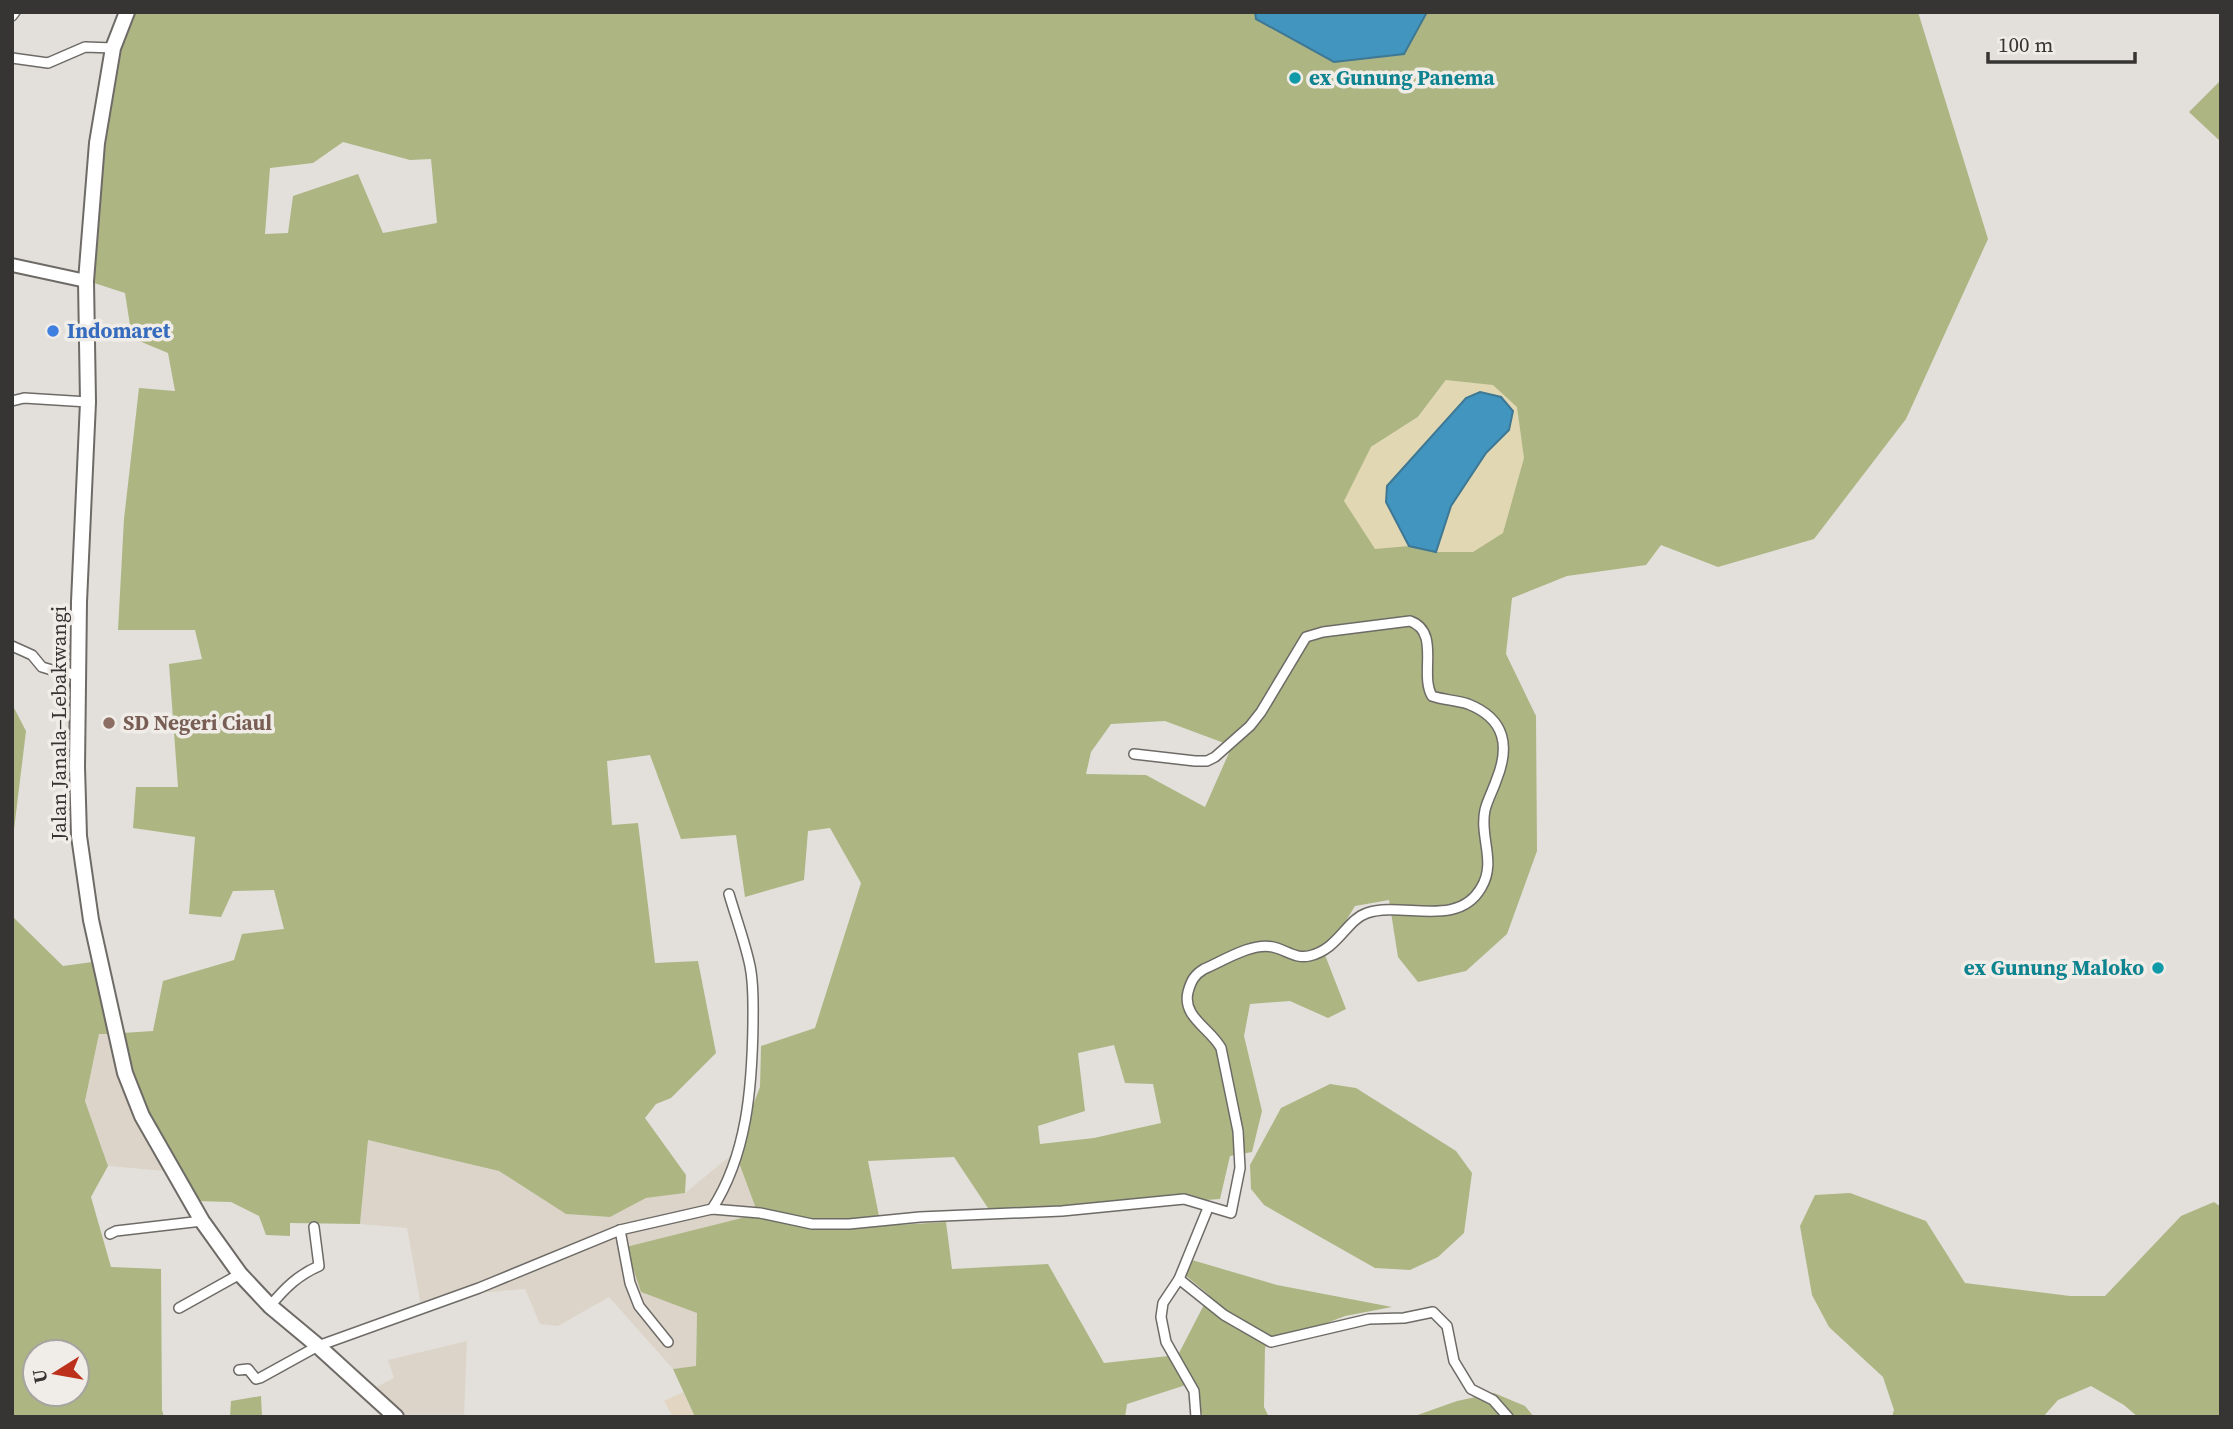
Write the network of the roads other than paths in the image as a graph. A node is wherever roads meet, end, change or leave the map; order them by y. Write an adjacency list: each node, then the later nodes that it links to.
1 (127, 12): 2 (main road, Jalan Janala–Lebakwangi)
2 (113, 48): 3 (street); 5 (main road, Jalan Janala–Lebakwangi)
3 (12, 58)
4 (12, 265): 5 (street)
5 (86, 281): 7 (main road, Jalan Janala–Lebakwangi)
6 (12, 401): 7 (street)
7 (88, 402): 9 (main road, Jalan Janala–Lebakwangi)
8 (12, 646): 9 (street)
9 (79, 677): 14 (main road, Jalan Janala–Lebakwangi)
10 (1134, 754): 12 (street)
11 (729, 894): 13 (street)
12 (1208, 1208): 13 (street); 19 (street)
13 (712, 1209): 16 (street)
14 (202, 1221): 17 (street); 18 (main road, Jalan Janala–Lebakwangi)
15 (314, 1227): 20 (street)
16 (621, 1230): 22 (street); 23 (street)
17 (110, 1234)
18 (240, 1274): 20 (main road, Jalan Janala–Lebakwangi); 21 (street)
19 (1179, 1279): 26 (street); 27 (street)
20 (270, 1306): 23 (main road, Jalan Janala–Lebakwangi)
21 (179, 1308)
22 (668, 1342)
23 (318, 1346): 24 (street); 25 (main road, Jalan Janala–Lebakwangi)
24 (239, 1370)
25 (396, 1417)
26 (1196, 1417)
27 (1508, 1417)

